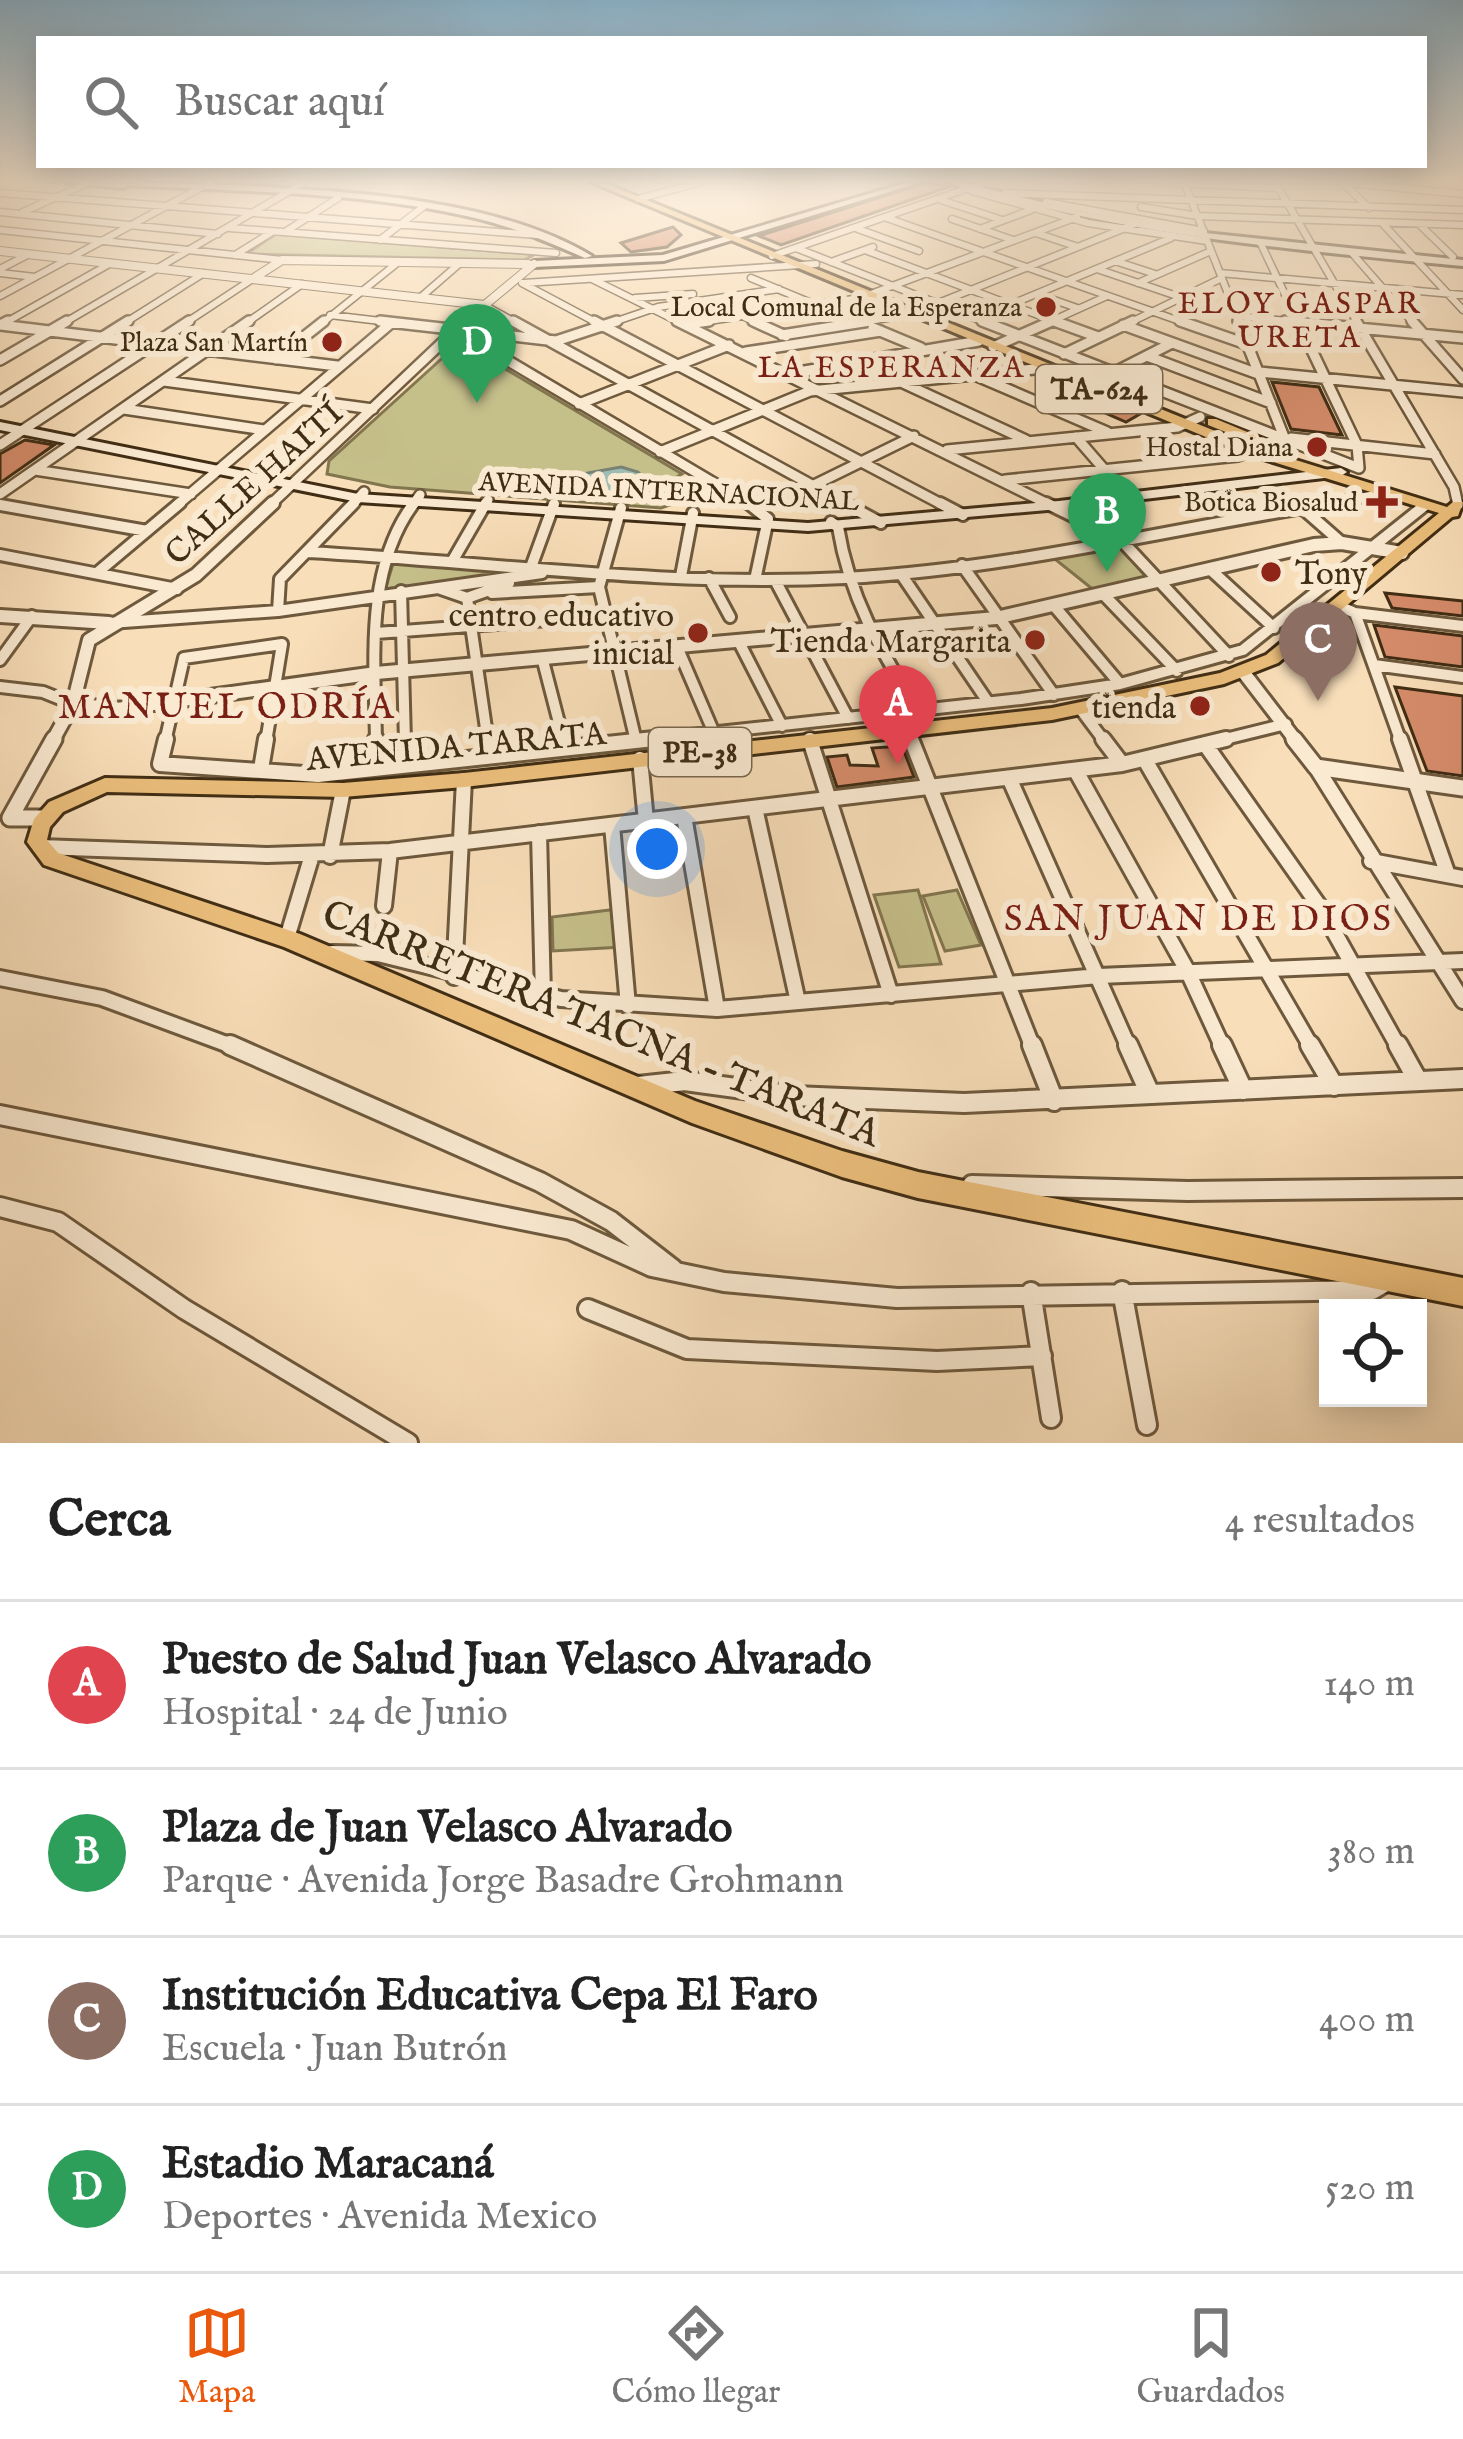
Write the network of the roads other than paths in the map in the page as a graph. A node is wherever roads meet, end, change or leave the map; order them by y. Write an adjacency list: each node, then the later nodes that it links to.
1 (88, 249): 32 (street)
2 (185, 249): 21 (street)
3 (245, 249): 29 (street)
4 (559, 249): 34 (main road); 40 (main road)
5 (688, 249): 34 (main road)
6 (760, 249): 30 (highway, TA-624)
7 (914, 249): 25 (street)
8 (924, 249): 25 (street)
9 (976, 249): 26 (street)
10 (991, 249): 26 (street)
11 (1072, 249): 44 (street)
12 (1085, 249): 36 (street)
13 (1143, 249): 36 (street)
14 (1192, 249): 52 (street)
15 (1211, 249): 53 (street)
16 (1264, 249): 56 (street)
17 (1316, 249): 61 (street)
18 (1329, 249): 27 (main road)
19 (1340, 249): 31 (main road)
20 (1407, 249): 31 (street)
21 (191, 250): 29 (street); 46 (street)
22 (792, 250): 30 (street); 38 (street); 43 (highway, TA-624)
23 (865, 250): 35 (street); 38 (street)
24 (0, 251): 28 (street)
25 (919, 251): 35 (street)
26 (984, 252): 44 (street); 50 (street)
27 (1352, 253): 31 (main road); 64 (street)
28 (29, 254): 32 (street); 48 (street)
29 (235, 255): 33 (street)
30 (772, 256): 45 (highway, TA-624)
31 (1413, 256): 37 (main road); 70 (street)
32 (70, 259): 39 (street); 54 (street)
33 (282, 260): 41 (street); 55 (street)
34 (585, 260): 40 (main road)
35 (893, 260): 50 (street)
36 (1117, 260): 47 (street); 52 (street)
37 (1461, 261)
38 (831, 262): 65 (street)
39 (110, 263): 46 (street); 97 (street)
40 (533, 263): 42 (street); 63 (street, CALLE HAITÍ)
41 (396, 264): 42 (street); 68 (street)
42 (459, 264): 78 (street)
43 (816, 264): 45 (street); 65 (highway, TA-624)
44 (1027, 267): 58 (street); 67 (street)
45 (800, 268): 51 (street); 75 (highway, TA-624)
46 (159, 269): 49 (street); 102 (street)
47 (1096, 269): 58 (street); 60 (street)
48 (0, 271): 54 (street)
49 (204, 273): 55 (street); 106 (street)
50 (928, 273): 65 (street); 67 (street)
51 (750, 274): 57 (street); 66 (street); 69 (street)
52 (1156, 275): 60 (street)
53 (1221, 275): 56 (street); 77 (street); 91 (street)
54 (35, 277): 74 (street)
55 (254, 278): 62 (street); 113 (street)
56 (1277, 278): 61 (street); 95 (street)
57 (592, 279): 59 (street); 79 (street)
58 (1067, 281): 72 (street); 76 (street)
59 (522, 283): 63 (street); 98 (street)
60 (1138, 283): 77 (street)
61 (1336, 283): 64 (street); 100 (street)
62 (302, 284): 68 (street); 118 (street)
63 (504, 284): 80 (street, CALLE HAITÍ)
64 (1382, 287): 70 (street); 105 (street)
65 (888, 288): 75 (street); 82 (highway, TA-624)
66 (779, 290): 69 (street); 81 (street)
67 (971, 290): 82 (street); 83 (street)
68 (361, 291): 78 (street); 89 (street)
69 (758, 292): 71 (street)
70 (1447, 293): 73 (street); 86 (street)
71 (736, 294): 79 (street); 84 (street)
72 (1037, 294): 83 (street); 85 (street)
73 (1463, 295)
74 (0, 296)
75 (868, 296): 81 (street); 88 (highway, TA-624)
76 (1108, 296): 85 (street); 87 (street)
77 (1181, 297): 87 (street)
78 (421, 298): 80 (street)
79 (632, 298): 84 (street)
80 (484, 304): 101 (street, CALLE HAITÍ); 110 (street)
81 (817, 305): 90 (street)
82 (931, 305): 88 (street); 108 (highway, TA-624)
83 (1011, 305): 92 (street)
84 (653, 309): 96 (street); 98 (street)
85 (1078, 309): 92 (street)
86 (1463, 310)
87 (1152, 311): 99 (street); 116 (street)
88 (911, 314): 94 (street); 114 (highway, TA-624)
89 (330, 315): 93 (street); 123 (street)
90 (743, 316): 96 (street); 104 (street)
91 (1237, 316): 95 (street); 116 (street)
92 (1052, 320): 107 (street); 108 (street)
93 (391, 322): 101 (street); 126 (street)
94 (862, 322): 103 (street); 104 (street)
95 (1296, 322): 100 (street); 133 (street)
96 (685, 324): 115 (street)
97 (0, 325): 102 (street)
98 (604, 325): 110 (street); 125 (street)
99 (1123, 325): 107 (street); 112 (street)
100 (1363, 328): 105 (street); 138 (street)
101 (458, 330): 110 (street); 144 (street); 146 (street, CALLE HAITÍ)
102 (51, 331): 106 (street); 124 (street)
103 (881, 331): 111 (street); 117 (street)
104 (782, 334): 111 (street)
105 (1422, 334): 109 (street); 134 (street)
106 (101, 337): 113 (street); 142 (street)
107 (1098, 337): 121 (street)
108 (1013, 338): 114 (street); 121 (street); 148 (highway, TA-624)
109 (1463, 338)
110 (556, 341): 137 (street)
111 (800, 343): 119 (street)
112 (1172, 343): 120 (street); 122 (street)
113 (153, 344): 118 (street); 151 (street)
114 (986, 344): 117 (street); 128 (highway, TA-624)
115 (729, 345): 119 (street); 125 (street)
116 (1249, 345): 131 (street)
117 (925, 349): 130 (street)
118 (206, 351): 123 (street); 135 (street)
119 (743, 353): 130 (street)
120 (1200, 353): 127 (street); 131 (street)
121 (1064, 354): 129 (street)
122 (1147, 356): 127 (street); 129 (street)
123 (276, 359): 126 (street)
124 (0, 360)
125 (680, 364): 137 (street); 147 (street)
126 (337, 366): 141 (street)
127 (1176, 366): 143 (street)
128 (1045, 368): 132 (street); 150 (highway, TA-624)
129 (1113, 373): 158 (street)
130 (788, 374): 139 (street)
131 (1260, 374): 133 (street); 143 (street)
132 (976, 376): 136 (street); 154 (street)
133 (1322, 378): 138 (street); 161 (street)
134 (1463, 380)
135 (164, 381): 141 (street); 145 (street)
136 (902, 382): 139 (street); 159 (street)
137 (634, 383): 144 (street); 152 (street)
138 (1397, 385): 140 (street); 165 (street)
139 (819, 389): 147 (street); 155 (street)
140 (1463, 392)
141 (299, 400): 146 (street); 153 (street)
142 (0, 401)
143 (1271, 403): 158 (street)
144 (579, 404): 164 (street)
145 (124, 409): 153 (street); 157 (street)
146 (373, 409): 174 (street, CALLE HAITÍ)
147 (765, 409): 152 (street); 166 (street)
148 (1200, 417): 150 (street); 158 (highway, TA-624)
149 (0, 423): 151 (main road, AVENIDA INTERNACIONAL)
150 (1186, 425): 154 (street); 163 (highway, TA-624)
151 (27, 427): 157 (main road, AVENIDA INTERNACIONAL); 160 (street)
152 (716, 429): 164 (street); 173 (street)
153 (265, 430): 170 (street)
154 (1110, 434): 156 (street)
155 (914, 436): 162 (street); 166 (street)
156 (1076, 437): 159 (street); 168 (street)
157 (80, 439): 169 (street); 170 (main road, AVENIDA INTERNACIONAL)
158 (1278, 440): 161 (street); 163 (street); 167 (street); 171 (highway, TA-624)
159 (1029, 441): 162 (street)
160 (0, 445)
161 (1357, 445): 165 (street); 167 (street)
162 (945, 451): 172 (street)
163 (1252, 451): 168 (street); 171 (highway, TA-624)
164 (660, 452): 192 (street)
165 (1435, 454): 187 (street)
166 (866, 460): 173 (street); 189 (street)
167 (1359, 468): 171 (street)
168 (1104, 469): 172 (street); 177 (street)
169 (35, 470): 175 (street); 176 (street)
170 (219, 470): 174 (main road, AVENIDA INTERNACIONAL); 176 (street)
171 (1324, 471): 177 (main road, AVENIDA INTERNACIONAL); 178 (highway, TA-624); 187 (highway, TA-624)
172 (1005, 480): 181 (street)
173 (816, 484): 191 (street)
174 (294, 485): 179 (main road, AVENIDA INTERNACIONAL); 218 (street, CALLE HAITÍ)
175 (0, 494)
176 (191, 494): 194 (street)
177 (1126, 494): 181 (main road, AVENIDA INTERNACIONAL)
178 (1385, 494): 184 (highway, TA-624); 185 (street)
179 (361, 495): 180 (main road, AVENIDA INTERNACIONAL); 198 (street)
180 (418, 499): 182 (main road, AVENIDA INTERNACIONAL); 201 (street)
181 (1052, 502): 189 (main road, AVENIDA INTERNACIONAL); 195 (street)
182 (485, 504): 186 (main road, AVENIDA INTERNACIONAL); 202 (street)
183 (0, 505): 194 (street)
184 (1424, 506): 187 (highway, TA-624); 197 (street, AVENIDA TARATA)
185 (1301, 507): 195 (street); 196 (street)
186 (552, 508): 188 (main road, AVENIDA INTERNACIONAL); 204 (street)
187 (1459, 508): 199 (highway, AVENIDA TARATA / PE-38)
188 (620, 512): 190 (main road, AVENIDA INTERNACIONAL); 207 (street)
189 (960, 512): 191 (main road, AVENIDA INTERNACIONAL)
190 (692, 516): 192 (main road, AVENIDA INTERNACIONAL); 209 (street)
191 (878, 520): 193 (main road, AVENIDA INTERNACIONAL)
192 (766, 522): 193 (main road, AVENIDA INTERNACIONAL); 212 (street)
193 (834, 524): 211 (street)
194 (147, 531): 206 (street)
195 (1120, 538): 203 (street); 215 (street)
196 (1342, 543): 197 (street); 205 (street)
197 (1374, 547): 199 (street); 214 (street, AVENIDA TARATA)
198 (308, 552): 201 (street); 225 (street)
199 (1402, 553): 223 (highway, AVENIDA TARATA / PE-38)
200 (0, 555): 206 (street)
201 (387, 556): 202 (street); 220 (street)
202 (453, 560): 204 (street)
203 (962, 565): 208 (street); 230 (street)
204 (530, 570): 207 (street); 216 (street); 221 (street)
205 (1212, 571): 215 (street); 235 (street)
206 (98, 572): 218 (street)
207 (603, 572): 209 (street); 217 (street)
208 (901, 574): 211 (street); 233 (street)
209 (681, 576): 210 (street)
210 (709, 578): 212 (street); 229 (street)
211 (844, 578): 213 (street); 237 (street)
212 (754, 580): 213 (street)
213 (775, 580): 239 (street)
214 (1330, 582): 223 (street); 235 (street, AVENIDA TARATA)
215 (1161, 583): 222 (street); 243 (street)
216 (434, 587): 219 (street); 221 (street)
217 (599, 587): 221 (street); 228 (street)
218 (177, 589): 231 (street, CALLE HAITÍ)
219 (401, 591): 220 (street); 236 (street)
220 (382, 593): 225 (street); 238 (street)
221 (471, 596): 232 (street)
222 (1105, 596): 224 (street); 248 (street)
223 (1349, 603): 234 (street); 246 (street); 250 (highway, AVENIDA TARATA / PE-38)
224 (1055, 607): 230 (street); 253 (street)
225 (278, 611): 231 (street)
226 (0, 616): 227 (street)
227 (32, 616): 231 (street); 244 (street)
228 (602, 616): 232 (street); 242 (street)
229 (730, 617)
230 (996, 618): 233 (street); 256 (street)
231 (109, 623): 259 (street)
232 (470, 623): 236 (street); 247 (street)
233 (933, 626): 237 (street); 258 (street)
234 (1463, 626)
235 (1274, 628): 243 (street, AVENIDA TARATA)
236 (400, 630): 238 (street); 249 (street)
237 (868, 632): 239 (street); 260 (street)
238 (376, 633): 251 (street)
239 (804, 637): 240 (street); 262 (street)
240 (740, 644): 241 (street); 264 (street)
241 (678, 650): 242 (street); 266 (street)
242 (611, 656): 245 (street); 270 (street)
243 (1229, 656): 248 (street, AVENIDA TARATA)
244 (0, 660)
245 (543, 661): 247 (street); 269 (street)
246 (1374, 665): 252 (street); 282 (street)
247 (472, 667): 249 (street); 271 (street)
248 (1177, 670): 253 (street, AVENIDA TARATA)
249 (401, 673): 251 (street); 273 (street)
250 (1244, 673): 261 (highway, AVENIDA TARATA / PE-38); 263 (street)
251 (376, 674): 254 (street); 276 (street)
252 (1463, 677)
253 (1120, 684): 256 (street, AVENIDA TARATA)
254 (276, 686): 257 (street); 257 (street); 277 (street)
255 (0, 691): 259 (street)
256 (1054, 695): 258 (street, AVENIDA TARATA)
257 (174, 700): 259 (street); 277 (street, AVENIDA TARATA)
258 (988, 702): 260 (street, AVENIDA TARATA)
259 (73, 704): 291 (street)
260 (917, 709): 262 (street, AVENIDA TARATA)
261 (1082, 710): 265 (highway, AVENIDA TARATA / PE-38); 274 (street)
262 (848, 718): 264 (street, AVENIDA TARATA)
263 (1286, 724): 268 (street); 275 (street)
264 (782, 726): 266 (street, AVENIDA TARATA)
265 (908, 728): 267 (highway, AVENIDA TARATA / PE-38); 285 (street)
266 (714, 733): 270 (street, AVENIDA TARATA)
267 (810, 740): 270 (highway, AVENIDA TARATA / PE-38); 286 (street)
268 (1205, 744): 272 (street); 306 (street)
269 (566, 748): 270 (street, AVENIDA TARATA); 271 (street, AVENIDA TARATA)
270 (638, 750): 279 (highway, AVENIDA TARATA / PE-38); 290 (street)
271 (491, 757): 273 (street, AVENIDA TARATA)
272 (1145, 760): 274 (street); 307 (street)
273 (406, 764): 276 (street, AVENIDA TARATA)
274 (1122, 764): 278 (street)
275 (1316, 767): 282 (street); 299 (street)
276 (375, 768): 281 (street, AVENIDA TARATA)
277 (260, 769): 281 (street, AVENIDA TARATA)
278 (1076, 771): 280 (street); 308 (street)
279 (464, 780): 284 (highway, AVENIDA TARATA / PE-38); 294 (street)
280 (1010, 780): 285 (street); 309 (street)
281 (317, 782): 284 (highway, AVENIDA TARATA / PE-38); 289 (highway, AVENIDA TARATA / PE-38)
282 (1419, 782): 283 (street); 300 (street)
283 (1463, 788)
284 (344, 790): 298 (street)
285 (934, 791): 286 (street); 312 (street)
286 (827, 799): 287 (street); 313 (street)
287 (755, 808): 288 (street); 316 (street)
288 (684, 816): 290 (street); 318 (street)
289 (44, 818): 291 (street); 295 (highway)
290 (646, 821): 292 (street)
291 (3, 822)
292 (612, 825): 293 (street); 317 (street)
293 (539, 833): 294 (street); 314 (street)
294 (462, 842): 296 (street); 310 (street)
295 (38, 847): 297 (street); 302 (highway, CARRETERA TACNA - TARATA)
296 (389, 851): 298 (street); 301 (street)
297 (312, 855): 298 (street); 302 (street)
298 (330, 856)
299 (1371, 861): 300 (street); 305 (street)
300 (1455, 876)
301 (384, 906)
302 (287, 938): 303 (highway, CARRETERA TACNA - TARATA)
303 (323, 953): 310 (street); 321 (highway, CARRETERA TACNA - TARATA)
304 (1463, 961): 305 (street)
305 (1440, 962): 306 (street); 315 (street)
306 (1355, 965): 307 (street); 320 (street)
307 (1271, 968): 308 (street); 322 (street)
308 (1188, 972): 309 (street); 323 (street)
309 (1099, 976): 312 (street); 324 (street)
310 (454, 977): 314 (street)
311 (0, 978): 330 (street)
312 (1007, 983): 313 (street); 325 (street)
313 (891, 995): 316 (street)
314 (543, 996): 317 (street)
315 (1463, 1001)
316 (798, 1002): 318 (street)
317 (628, 1006): 318 (street)
318 (717, 1009)
319 (1463, 1079): 320 (street)
320 (1418, 1081): 322 (street)
321 (638, 1086): 325 (street); 327 (highway, CARRETERA TACNA - TARATA)
322 (1334, 1086): 323 (street)
323 (1243, 1090): 324 (street)
324 (1150, 1094): 325 (street)
325 (1054, 1101)
326 (0, 1115): 330 (street)
327 (918, 1185): 328 (street); 331 (highway, CARRETERA TACNA - TARATA)
328 (1463, 1188)
329 (0, 1207): 339 (street)
330 (674, 1270): 333 (street)
331 (1390, 1279): 332 (street); 334 (highway, CARRETERA TACNA - TARATA)
332 (1122, 1291): 333 (street); 338 (street)
333 (1030, 1292): 336 (street)
334 (1463, 1292)
335 (588, 1309): 336 (street)
336 (1042, 1356): 337 (street)
337 (1051, 1418)
338 (1147, 1425)
339 (408, 1443)

